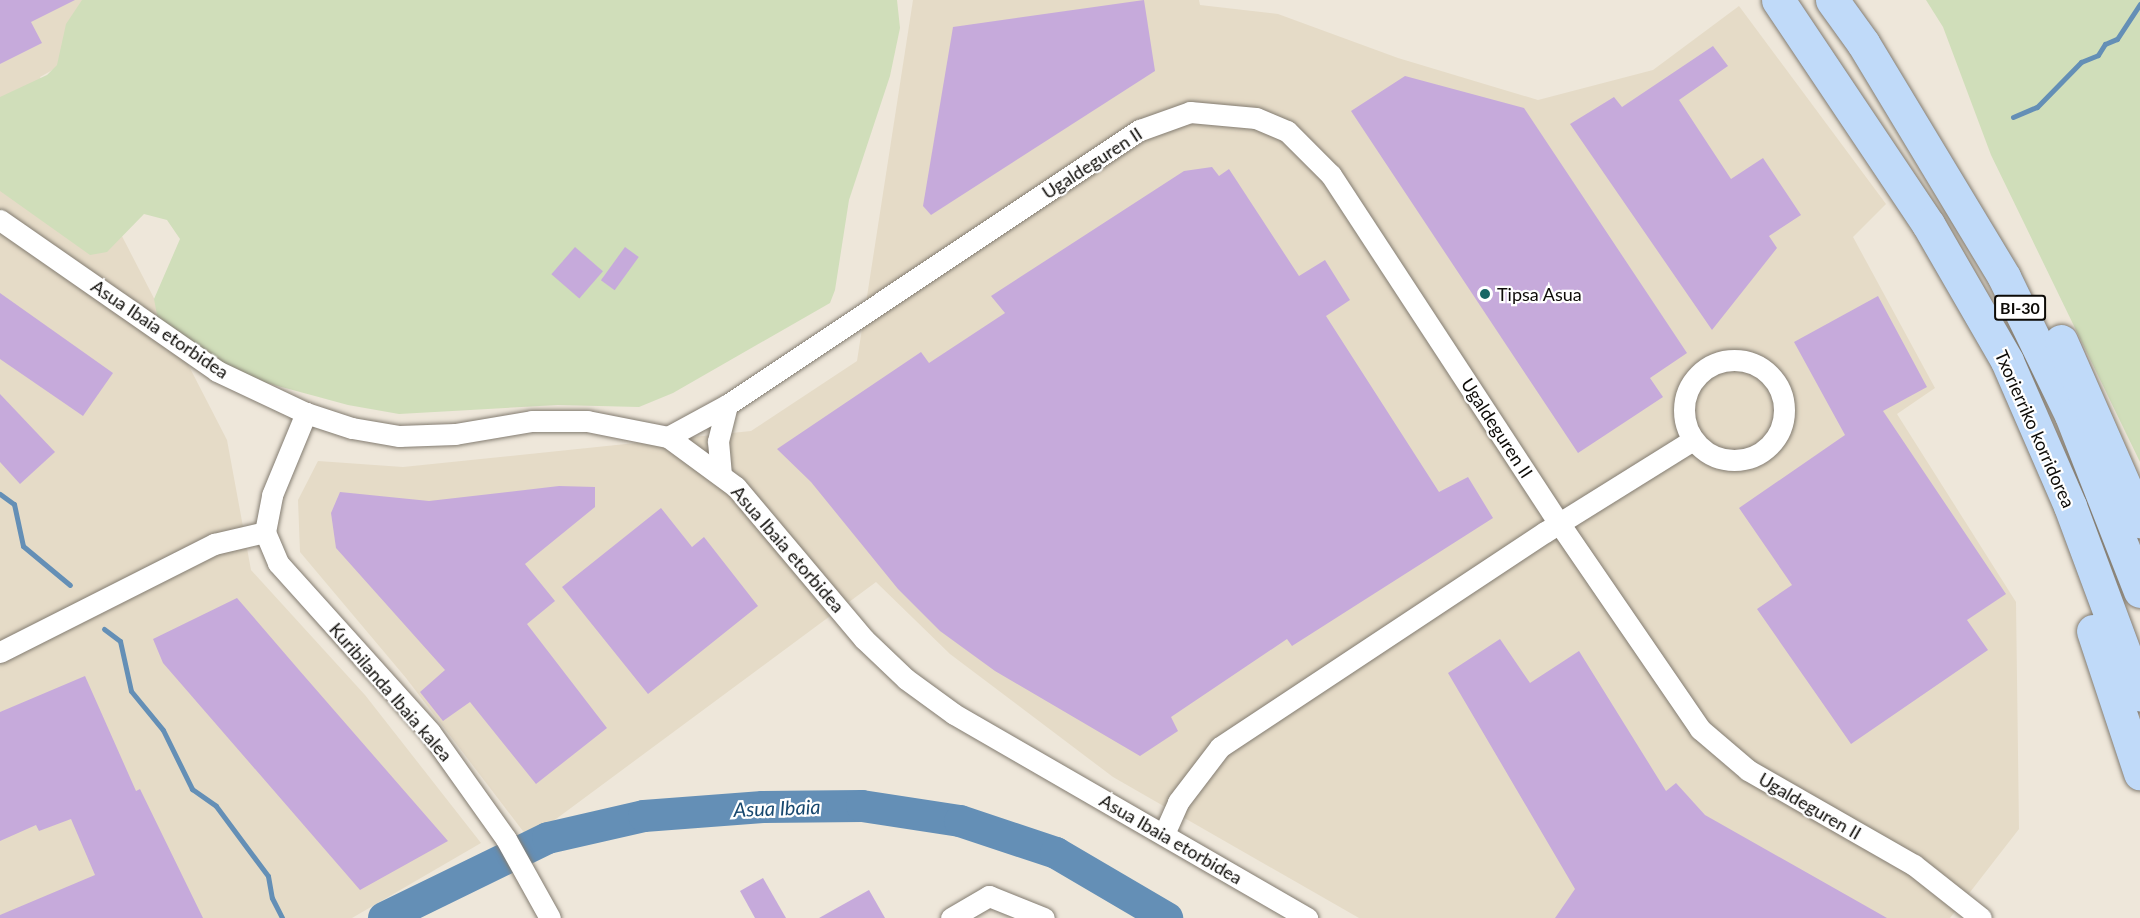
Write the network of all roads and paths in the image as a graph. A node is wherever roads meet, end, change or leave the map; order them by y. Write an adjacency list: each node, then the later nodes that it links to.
1 (1778, 0): 5 (highway, Txorierriko korridorea / BI-30)
2 (1832, 0): 3 (highway, Txorierriko korridorea / BI-30)
3 (1863, 43): 11 (highway); 14 (highway, Txorierriko korridorea / BI-30)
4 (0, 220): 7 (street, Asua Ibaia etorbidea)
5 (1928, 224): 16 (highway, Txorierriko korridorea / BI-30); 17 (highway)
6 (727, 405): 8 (street, Ugaldeguren II); 10 (street); 12 (street, Ugaldeguren II)
7 (306, 413): 8 (street, Asua Ibaia etorbidea); 13 (street)
8 (668, 437): 10 (street, Asua Ibaia etorbidea)
9 (1693, 440): 9 (street); 12 (street)
10 (721, 475): 18 (street, Asua Ibaia etorbidea)
11 (2140, 521)
12 (1559, 523): 18 (street); 23 (street, Ugaldeguren II)
13 (265, 532): 15 (street); 19 (street, Kuribilanda Ibaia kalea)
14 (2140, 591)
15 (0, 651)
16 (2140, 694)
17 (2140, 773)
18 (1164, 834): 22 (street, Asua Ibaia etorbidea)
19 (550, 918)
20 (951, 918): 21 (street)
21 (1044, 918)
22 (1307, 918)
23 (1981, 918)

